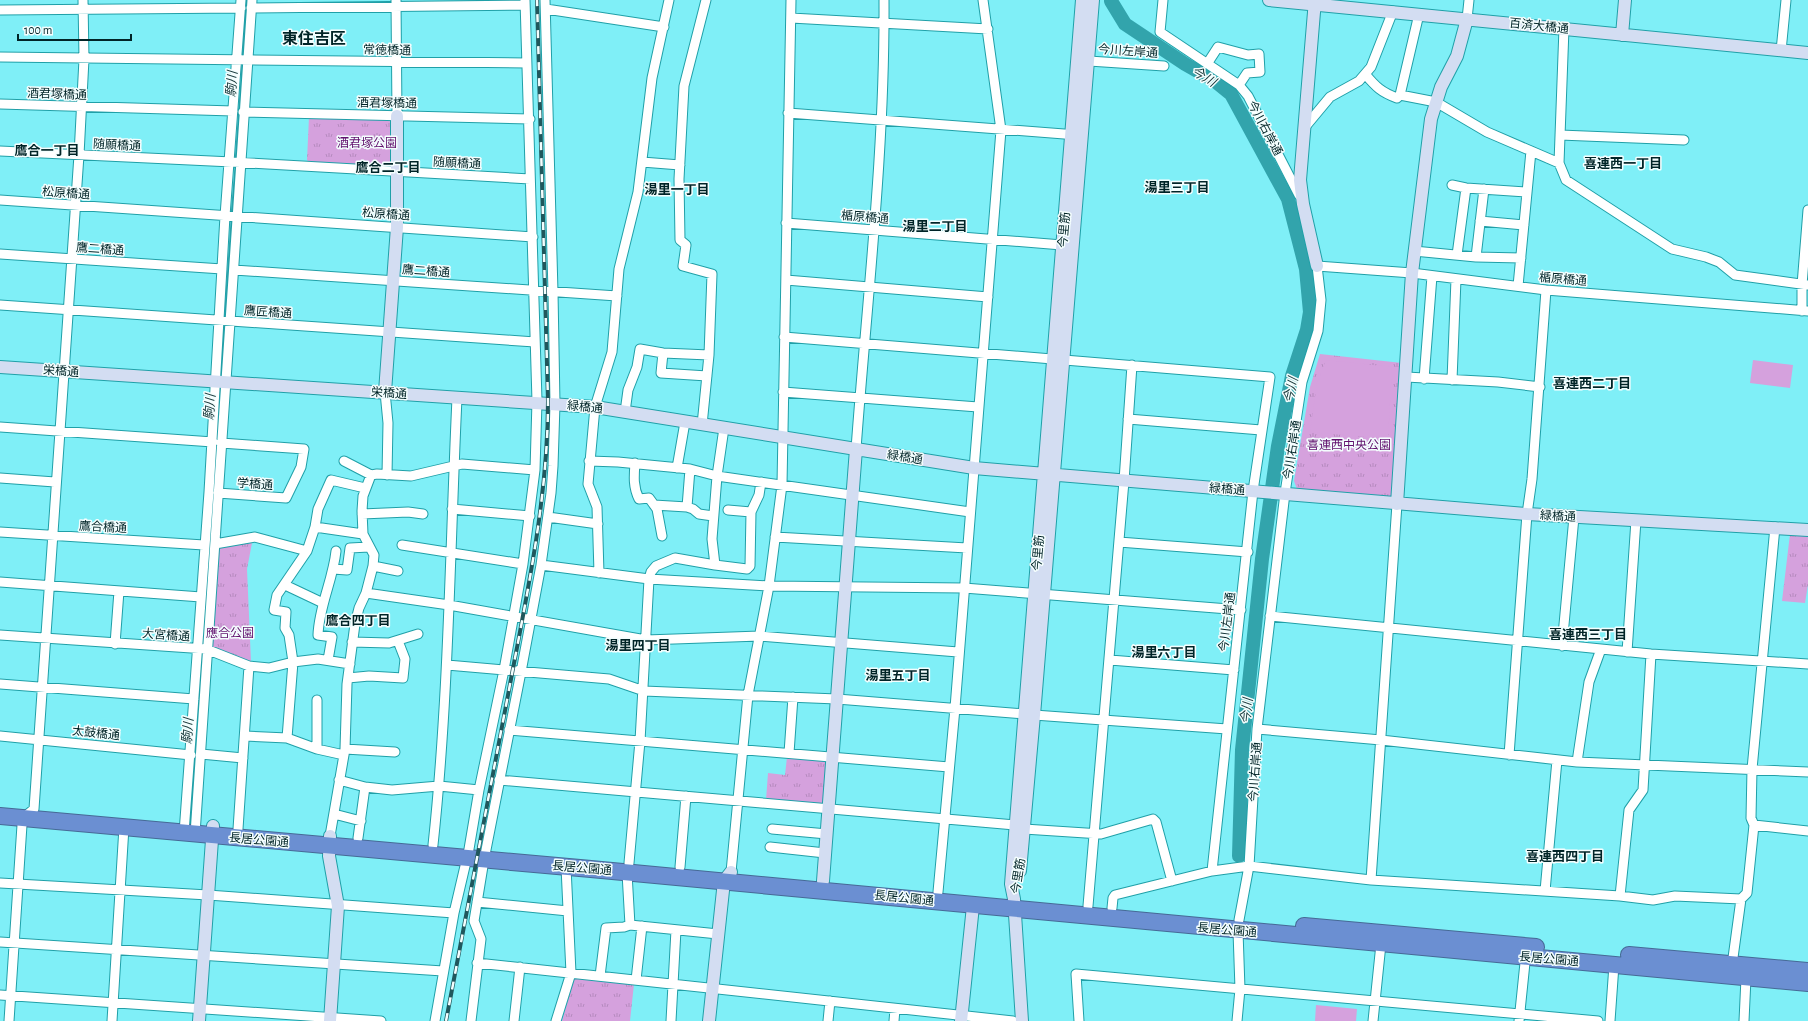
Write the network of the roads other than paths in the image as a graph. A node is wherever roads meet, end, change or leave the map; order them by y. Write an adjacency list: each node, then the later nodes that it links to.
1 (669, 0): 26 (street)
2 (706, 0): 63 (street)
3 (791, 0): 23 (street)
4 (884, 0): 25 (street)
5 (983, 0): 28 (street)
6 (1082, 0): 54 (street, 今里筋)
7 (1093, 0): 35 (street, 今里筋)
8 (1163, 0): 38 (street, 今川右岸通)
9 (1269, 0): 15 (street, 百済大橋通)
10 (1469, 0): 24 (street)
11 (1625, 0): 29 (street)
12 (1786, 0): 30 (street)
13 (525, 2): 14 (street); 37 (street)
14 (396, 3): 18 (street); 36 (street)
15 (1315, 3): 21 (street, 百済大橋通); 52 (street)
16 (84, 4): 17 (street); 20 (street); 33 (street)
17 (241, 4): 34 (street)
18 (252, 4): 34 (street)
19 (545, 5): 26 (street); 103 (street)
20 (0, 10)
21 (1393, 11): 22 (street, 百済大橋通); 40 (street)
22 (1419, 14): 24 (street, 百済大橋通); 42 (street)
23 (791, 18): 25 (street); 48 (street)
24 (1467, 19): 27 (street, 百済大橋通); 43 (street)
25 (884, 24): 28 (street); 51 (street)
26 (664, 27): 60 (street)
27 (1564, 28): 29 (street, 百済大橋通); 55 (street)
28 (988, 29): 53 (street)
29 (1622, 35): 30 (street, 百済大橋通)
30 (1781, 51): 31 (street, 百済大橋通)
31 (1808, 53)
32 (0, 58): 33 (street, 常徳橋通)
33 (84, 59): 34 (street, 常徳橋通); 45 (street)
34 (243, 60): 36 (street, 常徳橋通); 46 (street); 47 (street)
35 (1089, 61): 39 (street, 今川左岸通); 54 (street, 今里筋)
36 (396, 62): 37 (street, 常徳橋通); 49 (street)
37 (526, 63): 50 (street)
38 (1207, 64): 41 (street, 今川右岸通); 41 (street)
39 (1164, 66)
40 (1365, 74): 42 (street); 52 (street)
41 (1239, 85): 71 (street, 今川右岸通)
42 (1400, 95): 43 (street)
43 (1436, 102): 58 (street); 84 (street)
44 (0, 104): 45 (street, 酒君塚橋通)
45 (81, 106): 46 (street, 酒君塚橋通); 59 (street)
46 (232, 111): 61 (street)
47 (243, 112): 49 (street, 酒君塚橋通); 61 (street)
48 (788, 113): 51 (street); 77 (street)
49 (397, 116): 50 (street, 酒君塚橋通); 64 (street)
50 (530, 119): 65 (street)
51 (882, 121): 53 (street); 80 (street)
52 (1305, 127): 71 (street)
53 (1001, 130): 54 (street); 82 (street)
54 (1077, 135): 83 (street, 今里筋); 117 (street, 今里筋)
55 (1560, 135): 56 (street); 62 (street)
56 (1684, 140)
57 (0, 151): 59 (street, 随願橋通)
58 (1531, 151): 62 (street); 69 (street)
59 (79, 155): 61 (street, 随願橋通); 72 (street)
60 (642, 162): 63 (street); 104 (street)
61 (236, 163): 64 (street, 随願橋通); 74 (street); 75 (street)
62 (1559, 163): 98 (street)
63 (680, 165): 116 (street)
64 (397, 172): 65 (street, 随願橋通); 79 (street)
65 (530, 179): 81 (street)
66 (1452, 185): 67 (street)
67 (1466, 188): 68 (street); 86 (street)
68 (1484, 189): 69 (street); 76 (street)
69 (1527, 192): 78 (street)
70 (0, 200): 72 (street, 松原橋通)
71 (1303, 204): 90 (street, 今川右岸通)
72 (75, 206): 74 (street, 松原橋通); 89 (street)
73 (1808, 210): 98 (street)
74 (226, 216): 75 (street, 松原橋通); 91 (street)
75 (238, 217): 79 (street, 松原橋通); 92 (street)
76 (1480, 221): 78 (street); 87 (street)
77 (786, 223): 80 (street, 楯原橋通); 97 (street)
78 (1524, 225): 88 (street)
79 (397, 227): 81 (street, 松原橋通); 96 (street)
80 (875, 230): 82 (street, 楯原橋通); 100 (street)
81 (533, 237): 102 (street)
82 (992, 240): 83 (street, 楯原橋通); 105 (street)
83 (1062, 245): 117 (street, 今里筋)
84 (1414, 251): 86 (street); 93 (street)
85 (0, 254): 89 (street, 鷹二橋通)
86 (1457, 255): 87 (street)
87 (1476, 257): 88 (street)
88 (1520, 258): 99 (street)
89 (72, 259): 91 (street, 鷹二橋通); 107 (street)
90 (1317, 266): 93 (street, 楯原橋通); 166 (street, 今川右岸通)
91 (222, 269): 109 (street)
92 (234, 270): 96 (street, 鷹二橋通); 109 (street)
93 (1412, 273): 94 (street, 楯原橋通); 122 (street)
94 (1432, 276): 95 (street, 楯原橋通); 123 (street)
95 (1456, 279): 99 (street, 楯原橋通); 124 (street)
96 (393, 280): 102 (street, 鷹二橋通); 110 (street)
97 (786, 280): 100 (street); 111 (street)
98 (1805, 285): 108 (street)
99 (1518, 286): 101 (street, 楯原橋通)
100 (870, 288): 105 (street); 113 (street)
101 (1546, 290): 108 (street, 楯原橋通); 126 (street)
102 (534, 291): 103 (street, 鷹二橋通); 112 (street)
103 (553, 292): 104 (street, 鷹二橋通); 132 (street)
104 (617, 296): 133 (street)
105 (988, 297): 115 (street)
106 (0, 305): 107 (street, 鷹匠橋通)
107 (68, 310): 109 (street, 鷹匠橋通); 120 (street)
108 (1805, 311)
109 (225, 321): 110 (street, 鷹匠橋通); 125 (street)
110 (390, 332): 112 (street, 鷹匠橋通); 127 (street)
111 (784, 337): 113 (street); 128 (street)
112 (535, 342): 131 (street)
113 (866, 344): 115 (street); 129 (street)
114 (663, 353): 116 (street); 121 (street); 135 (street)
115 (983, 354): 117 (street); 134 (street)
116 (708, 355): 121 (street)
117 (1058, 360): 118 (street); 155 (street, 今里筋)
118 (1132, 366): 136 (street); 141 (street, 今川左岸通)
119 (0, 367): 120 (street, 栄橋通)
120 (63, 371): 125 (street, 栄橋通); 142 (street)
121 (707, 376): 138 (street)
122 (1406, 377): 123 (street); 168 (street)
123 (1424, 378): 124 (street)
124 (1452, 380): 126 (street)
125 (221, 382): 127 (street, 栄橋通); 144 (street)
126 (1540, 387): 177 (street)
127 (385, 392): 130 (street, 栄橋通); 154 (street)
128 (783, 392): 129 (street); 143 (street)
129 (860, 397): 134 (street); 145 (street)
130 (457, 398): 131 (street, 栄橋通); 149 (street)
131 (537, 404): 132 (street, 栄橋通); 153 (street)
132 (555, 404): 133 (street, 緑橋通); 180 (street)
133 (595, 407): 135 (street, 緑橋通); 147 (street)
134 (978, 407): 151 (street)
135 (625, 412): 137 (street, 緑橋通)
136 (1128, 419): 141 (street); 159 (street)
137 (685, 422): 138 (street, 緑橋通); 150 (street)
138 (702, 425): 140 (street, 緑橋通)
139 (0, 427): 142 (street)
140 (724, 428): 143 (street, 緑橋通); 157 (street)
141 (1261, 430): 164 (street, 今川左岸通)
142 (60, 431): 144 (street); 160 (street)
143 (782, 437): 145 (street, 緑橋通); 162 (street)
144 (217, 442): 165 (street); 165 (street, 学橋通); 194 (street)
145 (856, 449): 151 (street, 緑橋通); 167 (street)
146 (344, 461): 156 (street)
147 (589, 461): 148 (street); 183 (street)
148 (635, 463): 150 (street); 169 (street)
149 (454, 466): 153 (street); 154 (street); 171 (street)
150 (677, 468): 152 (street)
151 (974, 468): 155 (street, 緑橋通); 174 (street)
152 (690, 469): 157 (street); 170 (street)
153 (535, 470): 178 (street)
154 (387, 474): 156 (street)
155 (1049, 474): 159 (street, 緑橋通); 219 (street, 今里筋)
156 (371, 475): 163 (street)
157 (717, 476): 161 (street); 179 (street)
158 (0, 478): 160 (street)
159 (1124, 481): 164 (street, 緑橋通); 193 (street)
160 (55, 482): 189 (street)
161 (761, 482): 162 (street); 173 (street)
162 (782, 485): 167 (street); 191 (street)
163 (365, 488): 175 (street); 184 (street)
164 (1256, 491): 166 (street, 緑橋通); 202 (street, 今川左岸通)
165 (218, 493): 195 (street)
166 (1285, 493): 168 (street, 緑橋通); 225 (street, 今川右岸通)
167 (853, 495): 174 (street); 192 (street)
168 (1397, 504): 177 (street, 緑橋通); 228 (street)
169 (654, 505): 170 (street); 190 (street)
170 (687, 507): 179 (street)
171 (452, 509): 178 (street); 201 (street)
172 (728, 510): 173 (street)
173 (751, 512): 205 (street)
174 (970, 512): 198 (street)
175 (362, 514): 176 (street); 188 (street)
176 (423, 514)
177 (1527, 514): 181 (street, 緑橋通); 237 (street)
178 (530, 516): 203 (street)
179 (713, 516): 205 (street)
180 (548, 517): 183 (street); 204 (street)
181 (1574, 517): 182 (street, 緑橋通); 239 (street)
182 (1636, 520): 185 (street, 緑橋通); 243 (street)
183 (598, 524): 209 (street)
184 (315, 527): 188 (street); 199 (street)
185 (1775, 527): 186 (street, 緑橋通); 247 (street)
186 (1808, 530)
187 (0, 532): 189 (street, 鷹合橋通)
188 (363, 534): 197 (street)
189 (52, 536): 194 (street, 鷹合橋通); 213 (street)
190 (662, 536)
191 (775, 537): 192 (street); 214 (street)
192 (849, 542): 198 (street); 215 (street)
193 (1119, 542): 202 (street); 221 (street)
194 (204, 544): 220 (street)
195 (215, 544): 199 (street); 240 (street)
196 (402, 545): 201 (street)
197 (369, 547): 206 (street); 207 (street)
198 (967, 548): 216 (street)
199 (307, 551): 212 (street)
200 (336, 551): 207 (street)
201 (450, 552): 203 (street); 223 (street)
202 (1248, 552): 224 (street, 今川左岸通)
203 (522, 564): 226 (street)
204 (541, 565): 209 (street); 227 (street)
205 (715, 565): 210 (street)
206 (373, 566): 208 (street); 218 (street)
207 (333, 569): 222 (street)
208 (398, 571)
209 (599, 573): 210 (street)
210 (648, 580): 214 (street); 233 (street)
211 (0, 582): 213 (street)
212 (285, 585): 222 (street); 248 (street)
213 (49, 586): 217 (street); 232 (street)
214 (770, 586): 215 (street); 231 (street)
215 (845, 587): 216 (street); 236 (street)
216 (964, 588): 219 (street); 242 (street)
217 (119, 591): 220 (street); 238 (street)
218 (366, 593): 223 (street); 235 (street)
219 (1039, 594): 221 (street); 266 (street, 今里筋)
220 (201, 597): 240 (street)
221 (1113, 600): 224 (street); 246 (street)
222 (323, 603): 245 (street)
223 (449, 605): 226 (street); 251 (street)
224 (1241, 610): 254 (street, 今川左岸通)
225 (1270, 616): 228 (street); 269 (street, 今川右岸通)
226 (513, 617): 227 (street); 253 (street)
227 (531, 620): 233 (street); 255 (street)
228 (1390, 628): 237 (street); 275 (street)
229 (418, 634): 234 (street)
230 (0, 635): 232 (street, 大宮橋通)
231 (760, 636): 233 (street); 236 (street); 260 (street)
232 (46, 638): 238 (street, 大宮橋通); 258 (street)
233 (646, 640): 259 (street)
234 (398, 641): 235 (street); 256 (street)
235 (352, 642): 249 (street)
236 (842, 642): 242 (street); 263 (street)
237 (1519, 642): 239 (street); 284 (street)
238 (115, 644): 240 (street, 大宮橋通)
239 (1562, 646): 241 (street)
240 (203, 649): 252 (street, 大宮橋通); 262 (street); 282 (street)
241 (1601, 649): 243 (street); 288 (street)
242 (958, 652): 265 (street)
243 (1627, 652): 244 (street)
244 (1651, 654): 247 (street); 289 (street)
245 (328, 660): 248 (street, 大宮橋通); 249 (street, 大宮橋通)
246 (1110, 660): 254 (street); 267 (street)
247 (1761, 660): 250 (street); 291 (street)
248 (294, 662): 252 (street, 大宮橋通); 273 (street)
249 (350, 664): 256 (street)
250 (1808, 664)
251 (447, 665): 253 (street); 295 (street)
252 (249, 666): 272 (street)
253 (504, 670): 255 (street); 297 (street)
254 (1234, 670): 268 (street, 今川左岸通)
255 (522, 672): 259 (street); 270 (street)
256 (348, 678): 279 (street)
257 (0, 684): 258 (street)
258 (42, 688): 262 (street); 274 (street)
259 (644, 691): 260 (street); 276 (street)
260 (748, 695): 261 (street); 278 (street)
261 (793, 697): 263 (street); 281 (street)
262 (194, 699): 283 (street)
263 (837, 699): 265 (street); 285 (street)
264 (317, 700): 277 (street)
265 (955, 708): 266 (street); 290 (street)
266 (1029, 714): 267 (street); 310 (street, 今里筋)
267 (1105, 720): 268 (street); 317 (street)
268 (1227, 729): 329 (street, 今川左岸通)
269 (1258, 729): 275 (street); 325 (street, 今川右岸通)
270 (509, 730): 276 (street); 294 (street)
271 (0, 736): 274 (street, 太鼓橋通)
272 (245, 736): 273 (street); 286 (street)
273 (287, 738): 277 (street)
274 (39, 740): 283 (street, 太鼓橋通); 303 (street)
275 (1381, 740): 284 (street); 331 (street)
276 (640, 741): 278 (street); 298 (street)
277 (317, 749): 279 (street)
278 (743, 750): 281 (street); 300 (street)
279 (344, 752): 280 (street); 293 (street)
280 (395, 752)
281 (789, 753): 285 (street)
282 (201, 754): 286 (street); 311 (street)
283 (190, 755): 311 (street)
284 (1509, 755): 287 (street)
285 (832, 757): 290 (street); 302 (street)
286 (243, 758): 312 (street)
287 (1557, 760): 288 (street); 337 (street)
288 (1577, 762): 289 (street)
289 (1644, 764): 291 (street); 340 (street)
290 (949, 767): 306 (street)
291 (1752, 770): 292 (street); 308 (street)
292 (1808, 772)
293 (340, 780): 296 (street); 304 (street)
294 (499, 780): 298 (street); 324 (street)
295 (439, 786): 296 (street); 297 (street); 320 (street)
296 (365, 787): 307 (street)
297 (479, 790): 322 (street)
298 (636, 792): 299 (street); 328 (street)
299 (686, 796): 300 (street); 327 (street)
300 (739, 801): 302 (street); 330 (street)
301 (0, 806): 303 (highway, 長居公園通)
302 (828, 809): 306 (street); 316 (street)
303 (28, 813): 305 (highway, 長居公園通); 309 (highway, 長居公園通); 311 (highway, 長居公園通); 335 (street)
304 (334, 814): 307 (street); 319 (street)
305 (0, 816)
306 (944, 819): 310 (street); 338 (street)
307 (361, 822): 318 (street)
308 (1754, 826): 315 (street); 341 (street)
309 (124, 827): 311 (highway, 長居公園通); 336 (street)
310 (1020, 827): 317 (street); 343 (street, 今里筋)
311 (190, 829): 314 (highway, 長居公園通)
312 (238, 829): 314 (highway, 長居公園通); 319 (highway, 長居公園通)
313 (772, 829): 316 (street)
314 (212, 831): 319 (highway, 長居公園通); 339 (street)
315 (1808, 831)
316 (827, 834): 323 (street)
317 (1094, 834): 333 (street); 346 (street)
318 (358, 838): 319 (highway, 長居公園通); 320 (highway, 長居公園通)
319 (329, 841): 322 (highway, 長居公園通); 344 (street)
320 (433, 845): 322 (highway, 長居公園通)
321 (770, 847): 323 (street)
322 (468, 853): 324 (highway, 長居公園通); 349 (street)
323 (825, 853): 332 (street)
324 (485, 855): 326 (highway, 長居公園通); 328 (highway, 長居公園通); 342 (street)
325 (1249, 866): 329 (street); 331 (street); 351 (street, 今川右岸通)
326 (566, 867): 328 (highway, 長居公園通); 348 (street)
327 (680, 867): 328 (highway, 長居公園通); 330 (highway, 長居公園通)
328 (628, 868): 330 (highway, 長居公園通); 350 (street)
329 (1212, 871): 333 (street)
330 (728, 876): 332 (highway, 長居公園通); 345 (highway, 長居公園通); 354 (street)
331 (1371, 880): 337 (street)
332 (823, 881): 338 (highway, 長居公園通)
333 (1172, 881): 347 (street)
334 (0, 883): 335 (street)
335 (18, 884): 336 (street); 356 (street)
336 (121, 891): 339 (street); 358 (street)
337 (1545, 891): 340 (street)
338 (938, 892): 343 (highway, 長居公園通)
339 (208, 895): 344 (street); 360 (street)
340 (1620, 896): 341 (street)
341 (1741, 899): 364 (street)
342 (477, 902): 348 (street); 361 (street)
343 (1014, 904): 345 (highway, 長居公園通); 346 (highway, 長居公園通); 351 (highway, 長居公園通); 398 (street, 今里筋)
344 (338, 906): 349 (street); 362 (street)
345 (973, 906): 383 (street)
346 (1088, 906): 347 (highway, 長居公園通)
347 (1112, 908): 351 (highway, 長居公園通)
348 (568, 911): 368 (street)
349 (454, 913): 366 (street)
350 (630, 925): 352 (street); 369 (street)
351 (1238, 925): 357 (highway, 長居公園通); 359 (highway, 長居公園通); 375 (street, 今川右岸通)
352 (642, 926): 353 (street); 371 (street)
353 (676, 930): 354 (street); 373 (street)
354 (718, 934): 374 (street)
355 (0, 942): 356 (street)
356 (14, 943): 358 (street); 377 (street)
357 (1381, 944): 359 (highway, 長居公園通); 378 (street)
358 (116, 948): 360 (street); 380 (street)
359 (1526, 952): 363 (highway, 長居公園通); 364 (highway, 長居公園通); 384 (street)
360 (203, 955): 362 (street); 382 (street)
361 (477, 963): 365 (street); 390 (street)
362 (334, 964): 366 (street); 385 (street)
363 (1614, 965): 370 (highway, 長居公園通); 403 (street)
364 (1732, 965): 367 (highway, 長居公園通)
365 (520, 967): 368 (street); 391 (street)
366 (443, 970): 389 (street)
367 (1808, 971)
368 (571, 973): 369 (street); 392 (street)
369 (600, 976): 371 (street)
370 (1746, 978): 372 (highway, 長居公園通); 404 (street)
371 (636, 980): 373 (street)
372 (1808, 983)
373 (674, 984): 374 (street); 393 (street)
374 (712, 989): 379 (street); 394 (street)
375 (1240, 990): 378 (street); 399 (street); 400 (street, 今川右岸通)
376 (0, 995): 377 (street)
377 (11, 996): 380 (street); 386 (street)
378 (1376, 1000): 384 (street); 401 (street)
379 (830, 1001): 381 (street); 395 (street)
380 (113, 1003): 382 (street); 387 (street)
381 (895, 1009): 383 (street); 396 (street)
382 (199, 1015): 385 (street)
383 (961, 1018): 397 (street)
384 (1520, 1018): 402 (street)
385 (331, 1020): 388 (street)
386 (9, 1021)
387 (112, 1021)
388 (381, 1021)
389 (435, 1021)
390 (471, 1021)
391 (514, 1021)
392 (556, 1021)
393 (671, 1021)
394 (709, 1021)
395 (828, 1021)
396 (894, 1021)
397 (1013, 1021)
398 (1022, 1021)
399 (1079, 1021)
400 (1237, 1021)
401 (1373, 1021)
402 (1598, 1021)
403 (1610, 1021)
404 (1744, 1021)

